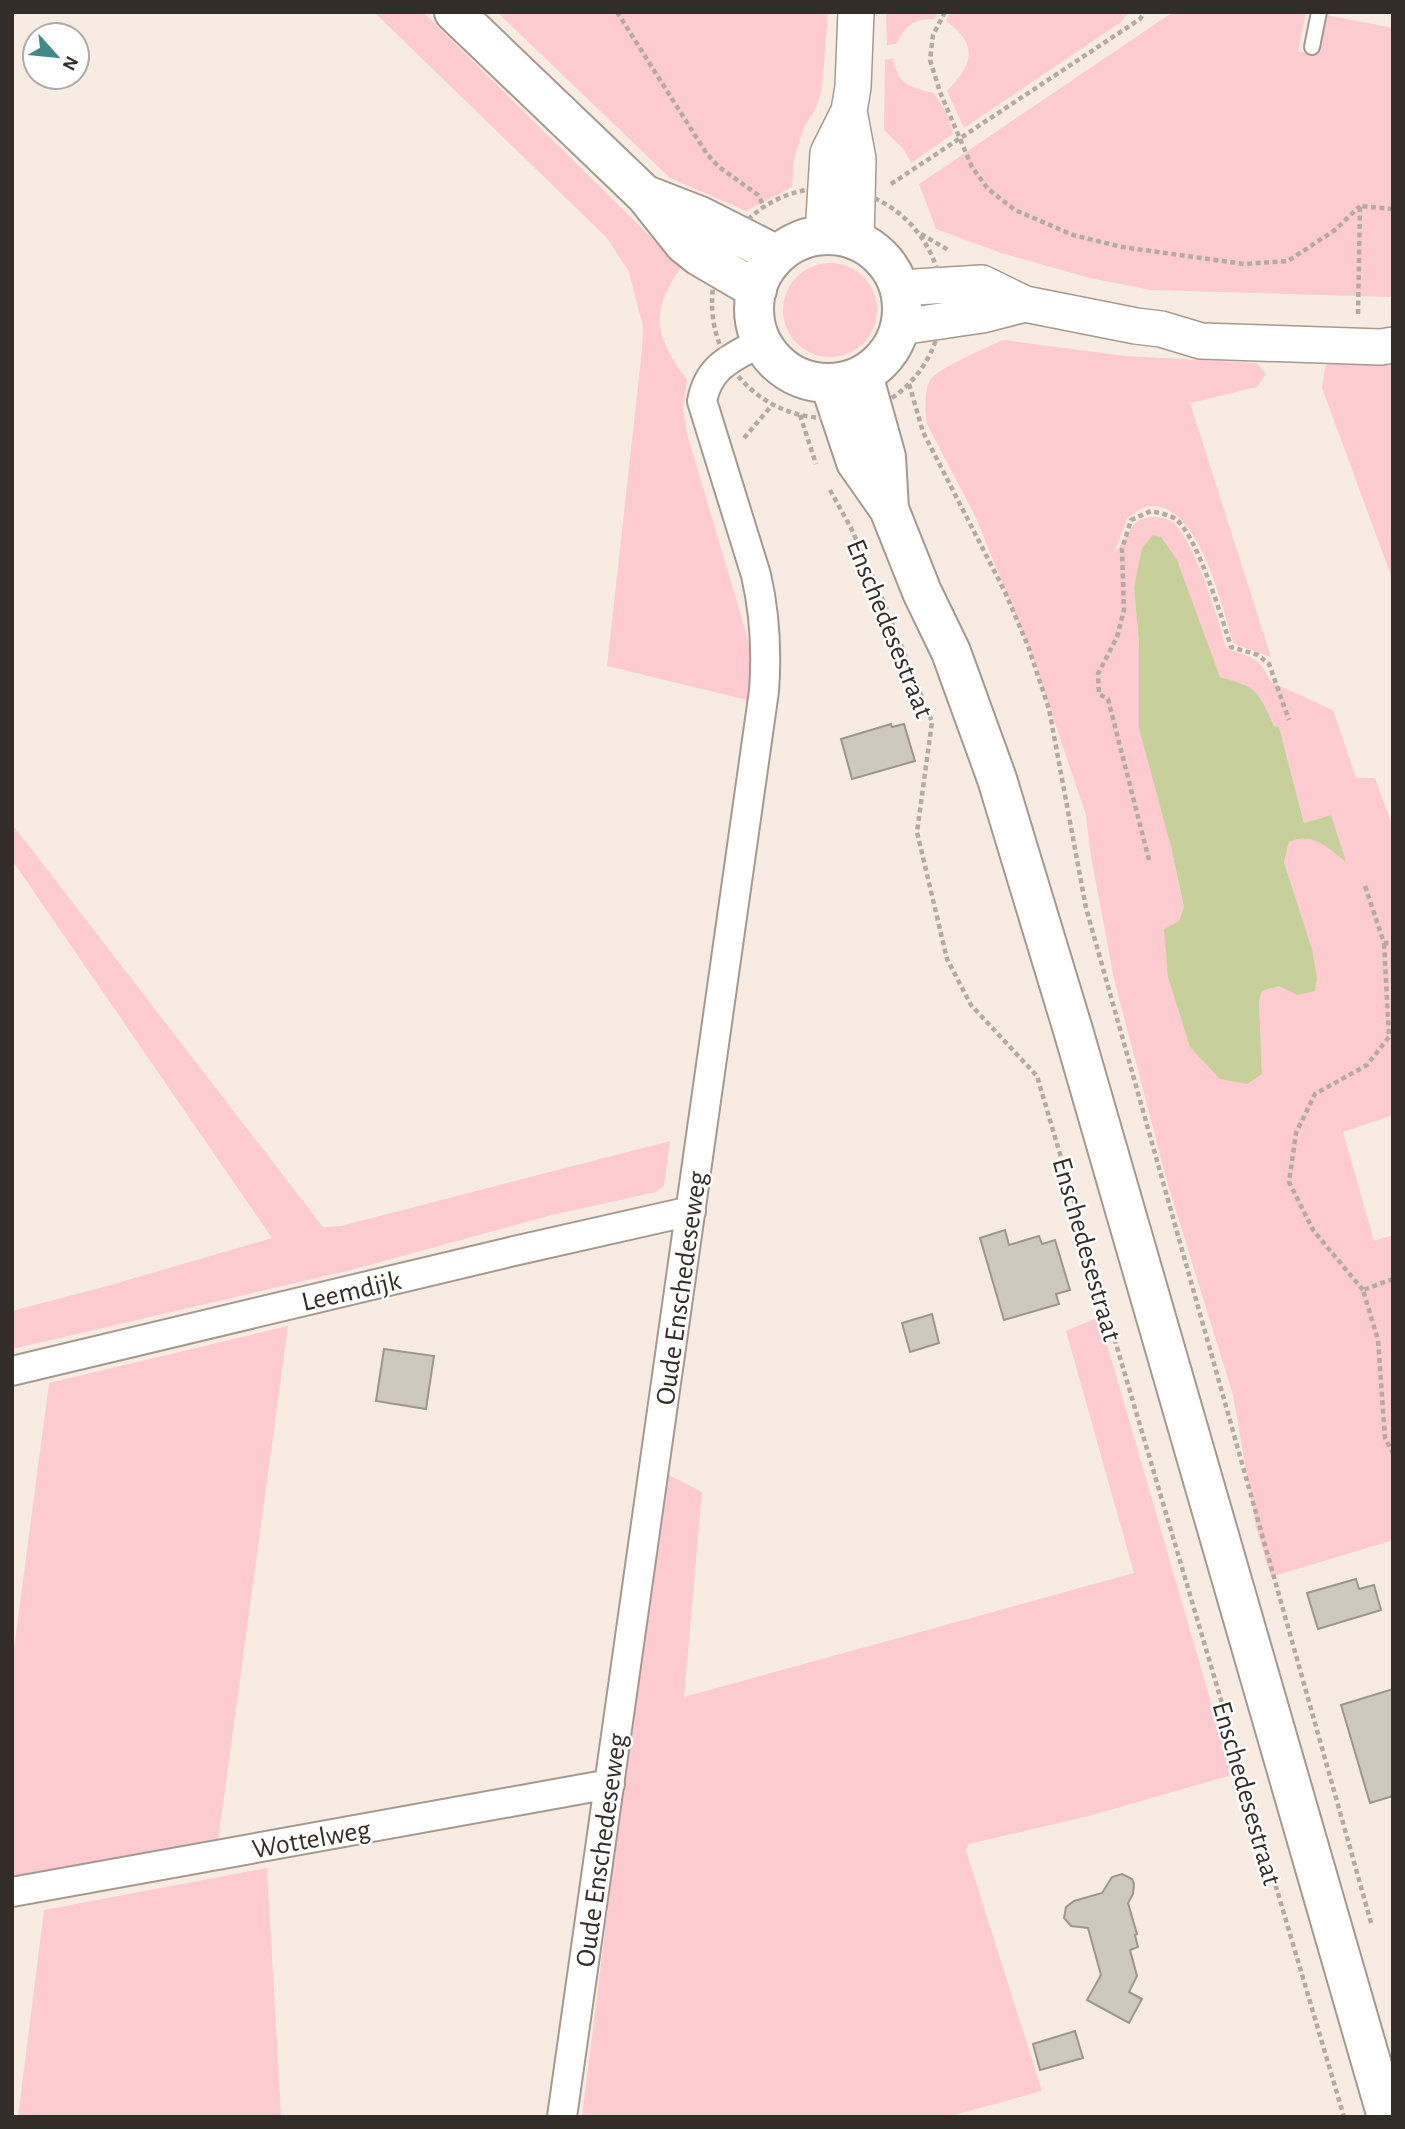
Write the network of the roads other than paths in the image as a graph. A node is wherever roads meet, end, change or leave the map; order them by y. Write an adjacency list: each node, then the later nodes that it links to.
1 (454, 12): 6 (main road)
2 (856, 12): 5 (street)
3 (1319, 12): 4 (lane)
4 (1312, 47)
5 (840, 238): 7 (main road); 8 (main road)
6 (727, 250): 7 (main road); 9 (main road)
7 (777, 256): 9 (main road)
8 (900, 288): 10 (street); 12 (main road)
9 (757, 290): 14 (main road)
10 (1025, 304): 12 (street); 13 (street)
11 (1393, 326): 13 (street)
12 (900, 327): 16 (main road)
13 (1161, 329): 15 (street)
14 (761, 342): 16 (main road); 17 (street, Oude Enschedeseweg)
15 (1393, 345)
16 (851, 396): 22 (main road, Enschedesestraat)
17 (691, 1211): 18 (street, Leemdijk); 19 (street, Oude Enschedeseweg)
18 (12, 1371)
19 (610, 1784): 20 (street, Wottelweg); 21 (street, Oude Enschedeseweg)
20 (12, 1892)
21 (562, 2117)
22 (1387, 2117)

